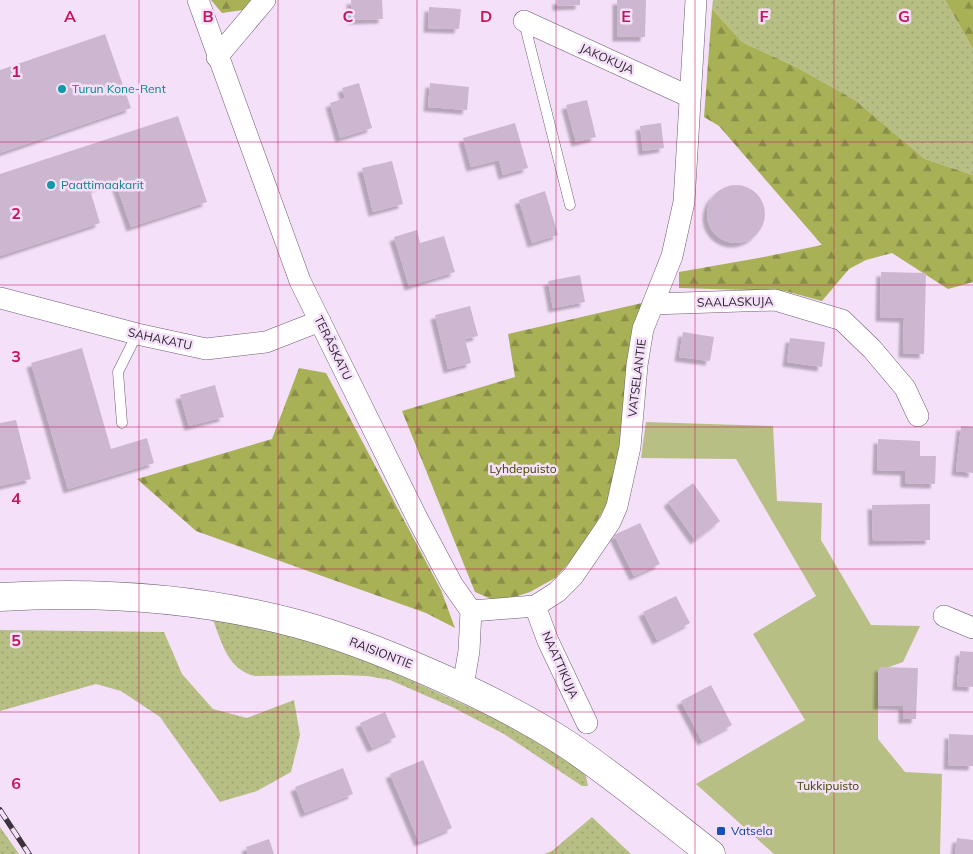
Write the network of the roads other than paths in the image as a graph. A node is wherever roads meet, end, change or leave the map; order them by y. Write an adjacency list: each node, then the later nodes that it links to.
1 (198, 0): 5 (street, TERÄSKATU)
2 (265, 0): 5 (street)
3 (696, 0): 6 (street, VATSELANTIE)
4 (524, 21): 6 (street, JAKOKUJA); 7 (lane)
5 (218, 57): 10 (street, TERÄSKATU)
6 (690, 97): 9 (street, VATSELANTIE)
7 (570, 205)
8 (0, 298): 11 (street, SAHAKATU)
9 (653, 304): 12 (street, SAALASKUJA); 15 (street, VATSELANTIE)
10 (320, 321): 11 (street, SAHAKATU); 16 (street, TERÄSKATU)
11 (137, 334): 13 (lane)
12 (918, 416)
13 (122, 423)
14 (0, 597): 19 (main road, RAISIONTIE)
15 (535, 606): 16 (street, VATSELANTIE); 20 (street, NAATTIKUJA)
16 (472, 611): 19 (street)
17 (944, 616): 18 (street)
18 (973, 628)
19 (463, 686): 21 (main road, RAISIONTIE)
20 (587, 723)
21 (711, 854)

